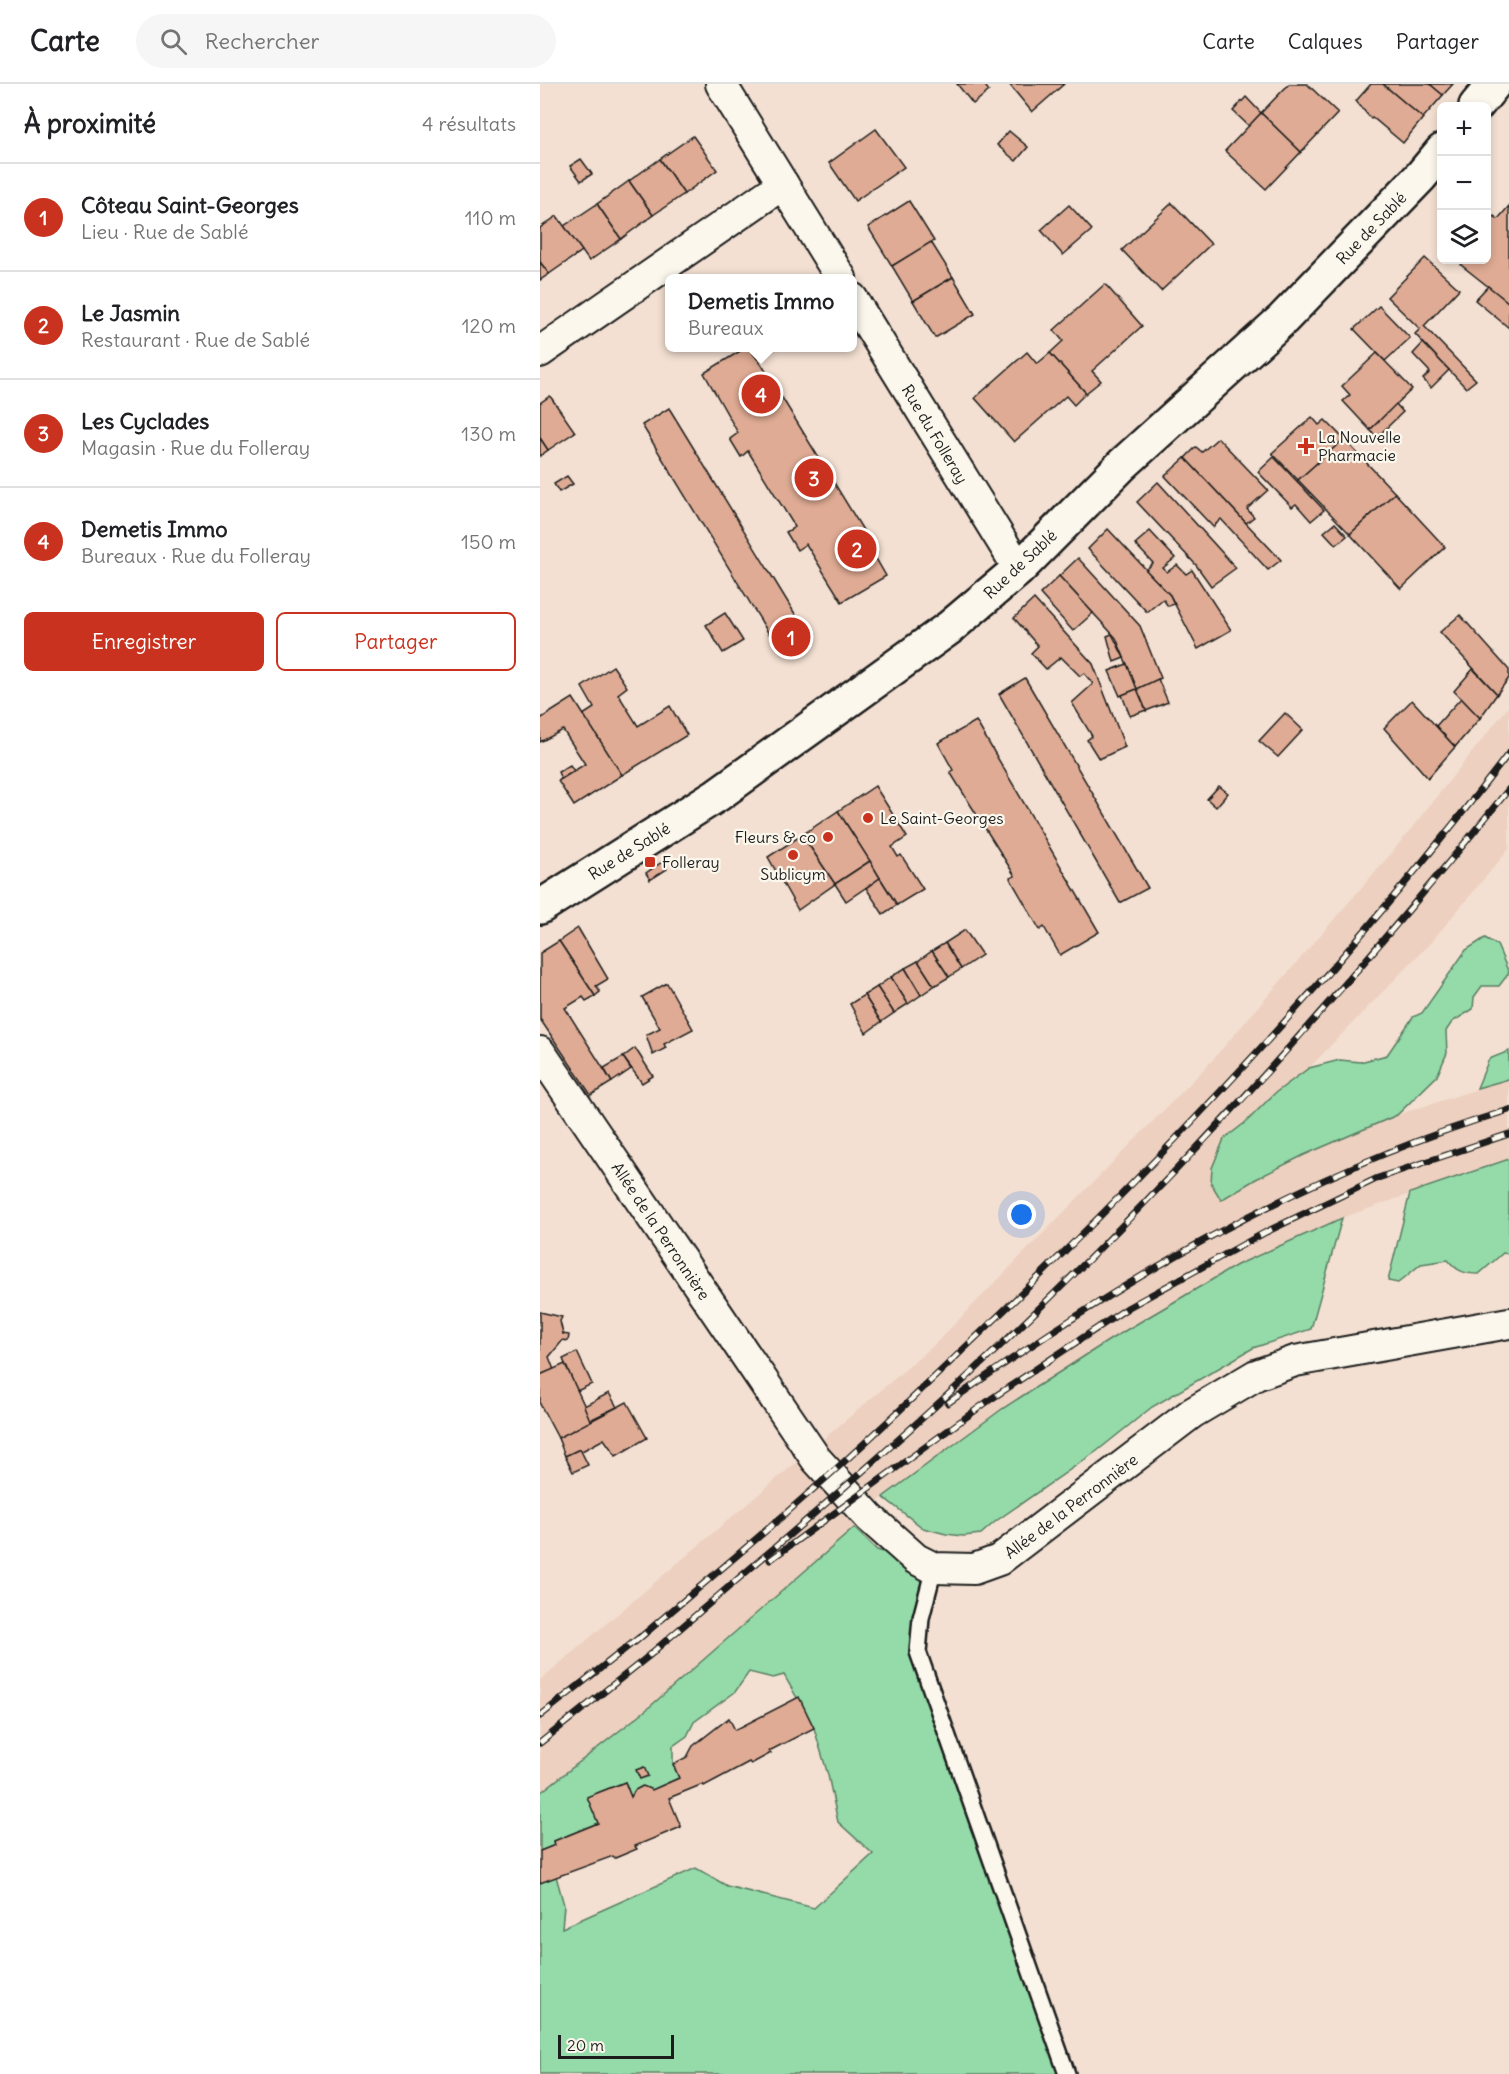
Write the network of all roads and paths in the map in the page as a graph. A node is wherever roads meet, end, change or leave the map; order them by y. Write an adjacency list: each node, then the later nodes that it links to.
1 (721, 84): 5 (street)
2 (1494, 84): 3 (main road)
3 (1479, 102)
4 (1438, 156): 9 (main road, Rue de Sablé)
5 (783, 184): 6 (street); 8 (street)
6 (838, 274)
7 (857, 306): 9 (street, Rue du Folleray)
8 (540, 352)
9 (1018, 569): 10 (main road, Rue de Sablé)
10 (540, 908)
11 (540, 1052): 13 (street, Allée de la Perronnière)
12 (1509, 1323): 13 (street, Allée de la Perronnière)
13 (934, 1568): 14 (lane)
14 (1067, 2074)

